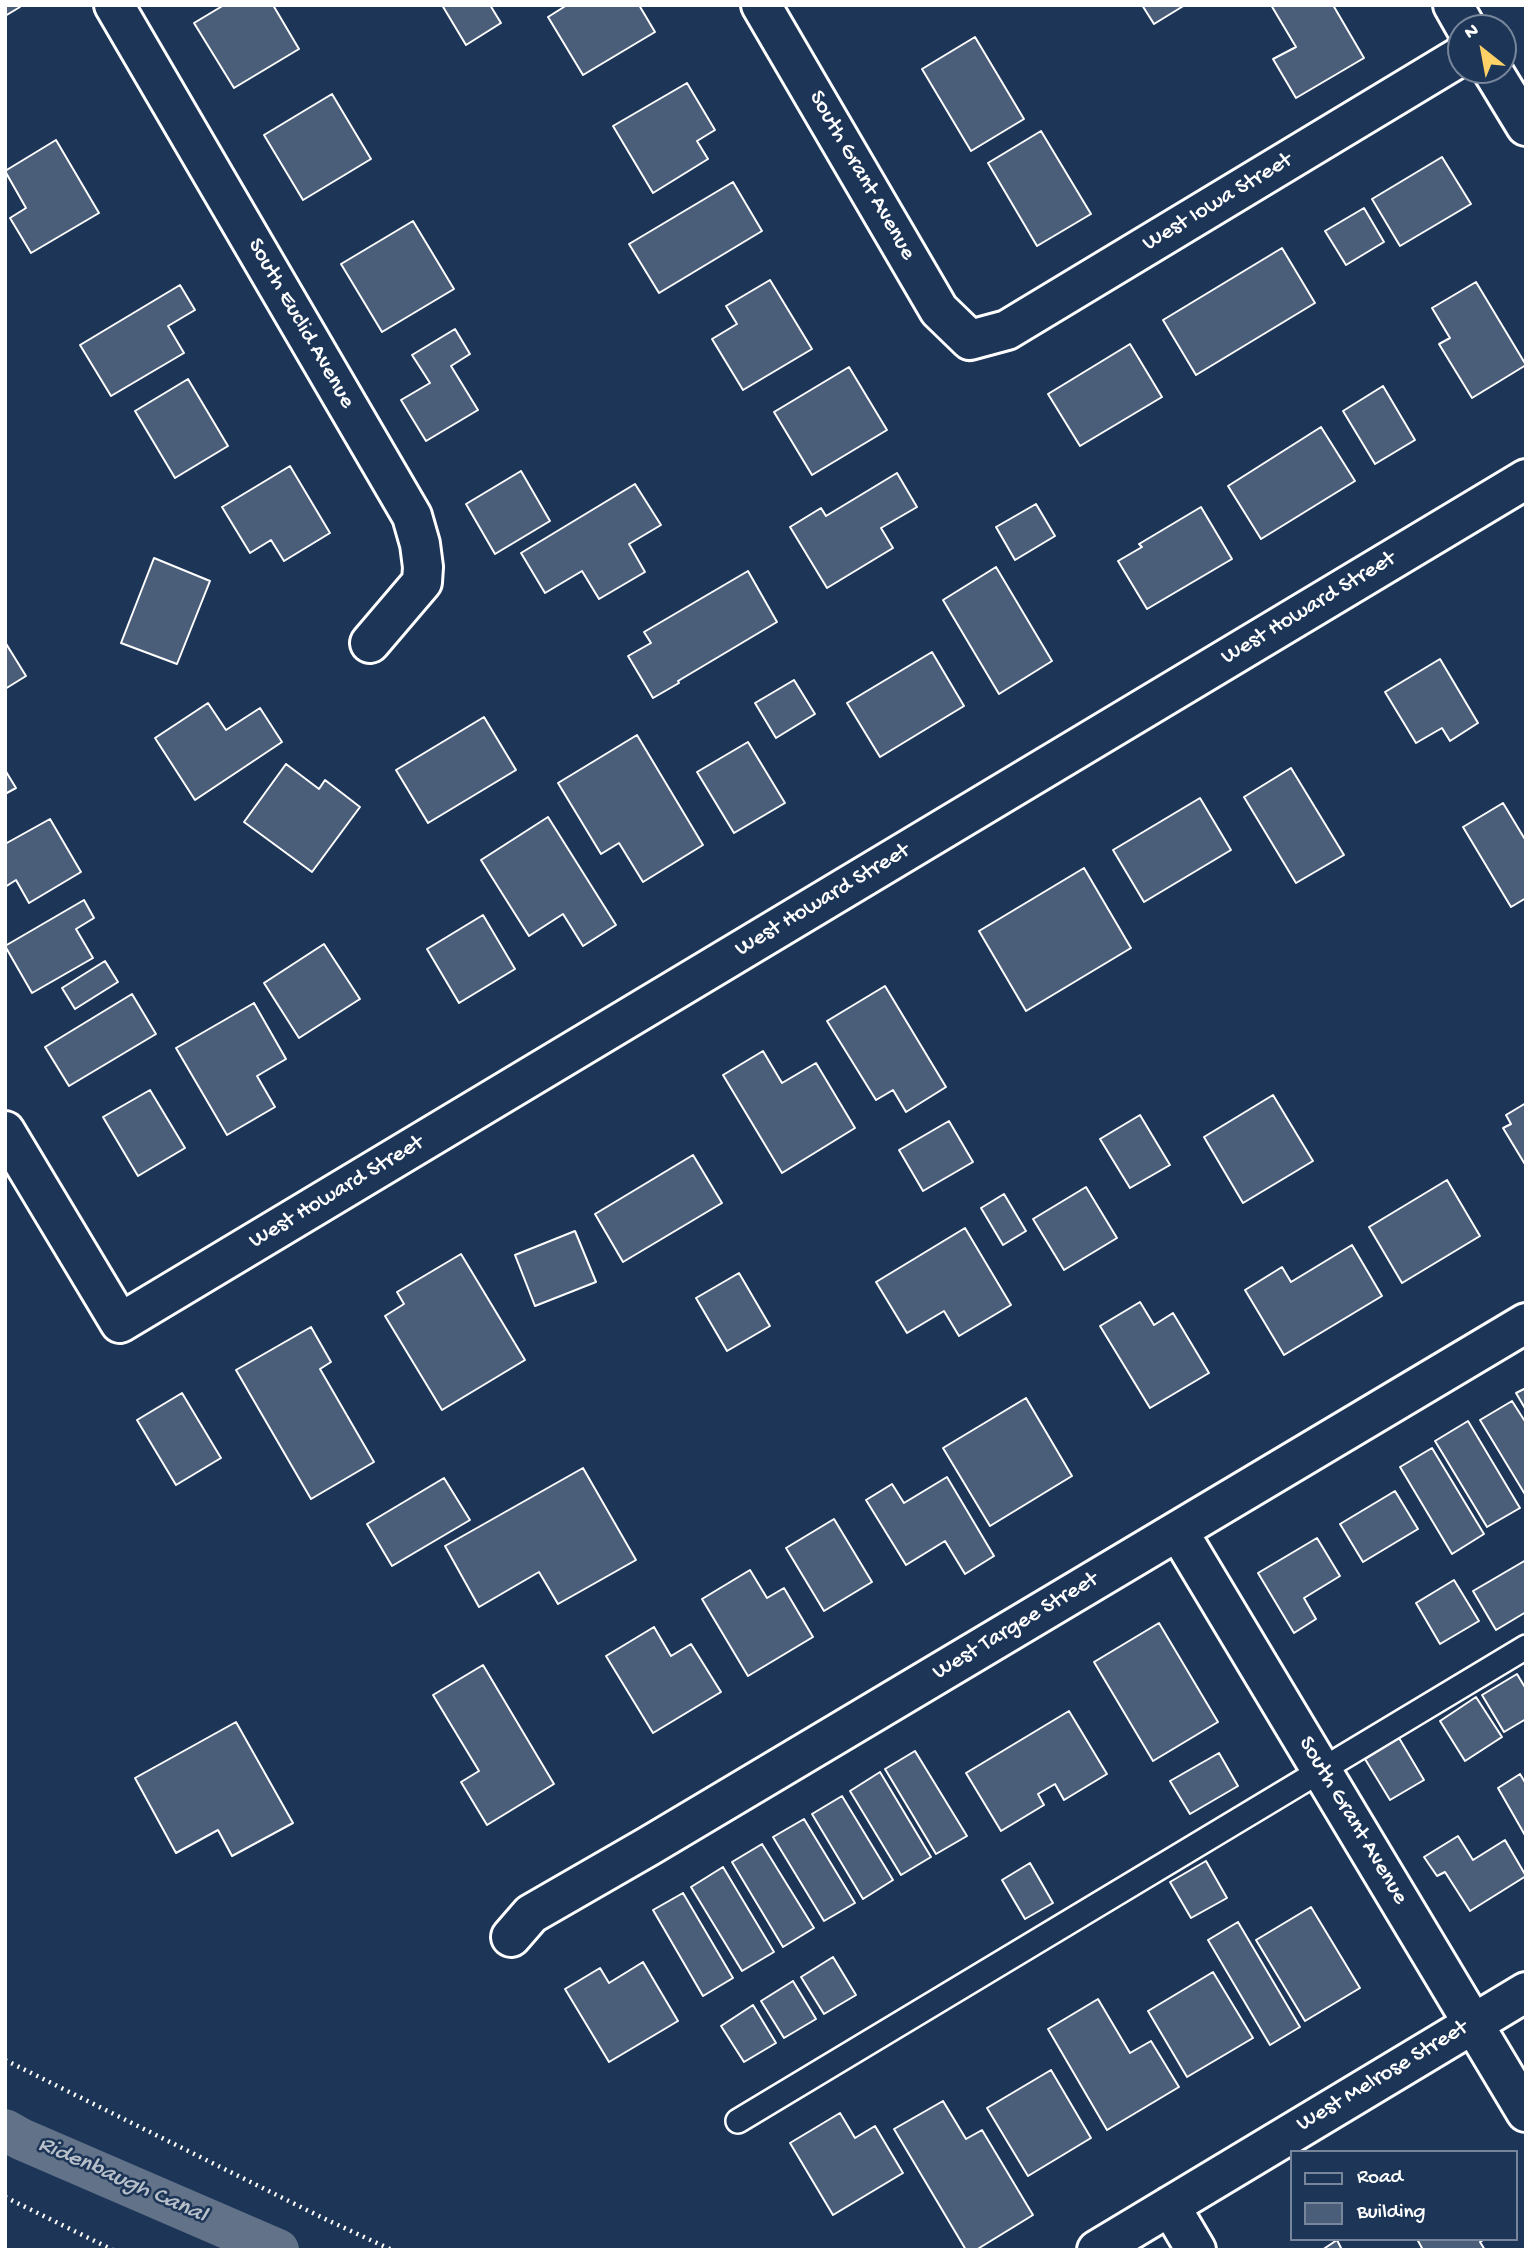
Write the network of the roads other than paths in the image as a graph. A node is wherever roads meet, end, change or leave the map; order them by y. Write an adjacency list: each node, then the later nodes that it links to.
1 (114, 5): 8 (street, South Euclid Avenue)
2 (761, 5): 6 (street, South Grant Avenue)
3 (1447, 63): 6 (street, West Iowa Street)
4 (1500, 84): 5 (street)
5 (1526, 126)
6 (970, 340)
7 (1526, 480): 9 (street, West Howard Street)
8 (370, 643)
9 (5, 1131)
10 (1526, 1323): 11 (street, West Targee Street)
11 (1178, 1531): 13 (street, South Grant Avenue); 14 (street, West Targee Street)
12 (1526, 1647): 13 (lane)
13 (1321, 1770): 16 (street, South Grant Avenue); 18 (lane)
14 (511, 1937)
15 (1526, 1992): 16 (street, West Melrose Street)
16 (1473, 2024): 17 (street, South Grant Avenue); 19 (street, West Melrose Street)
17 (1526, 2112)
18 (738, 2121)
19 (1170, 2206): 20 (street, West Melrose Street); 21 (street)
20 (1097, 2250)
21 (1196, 2250)

